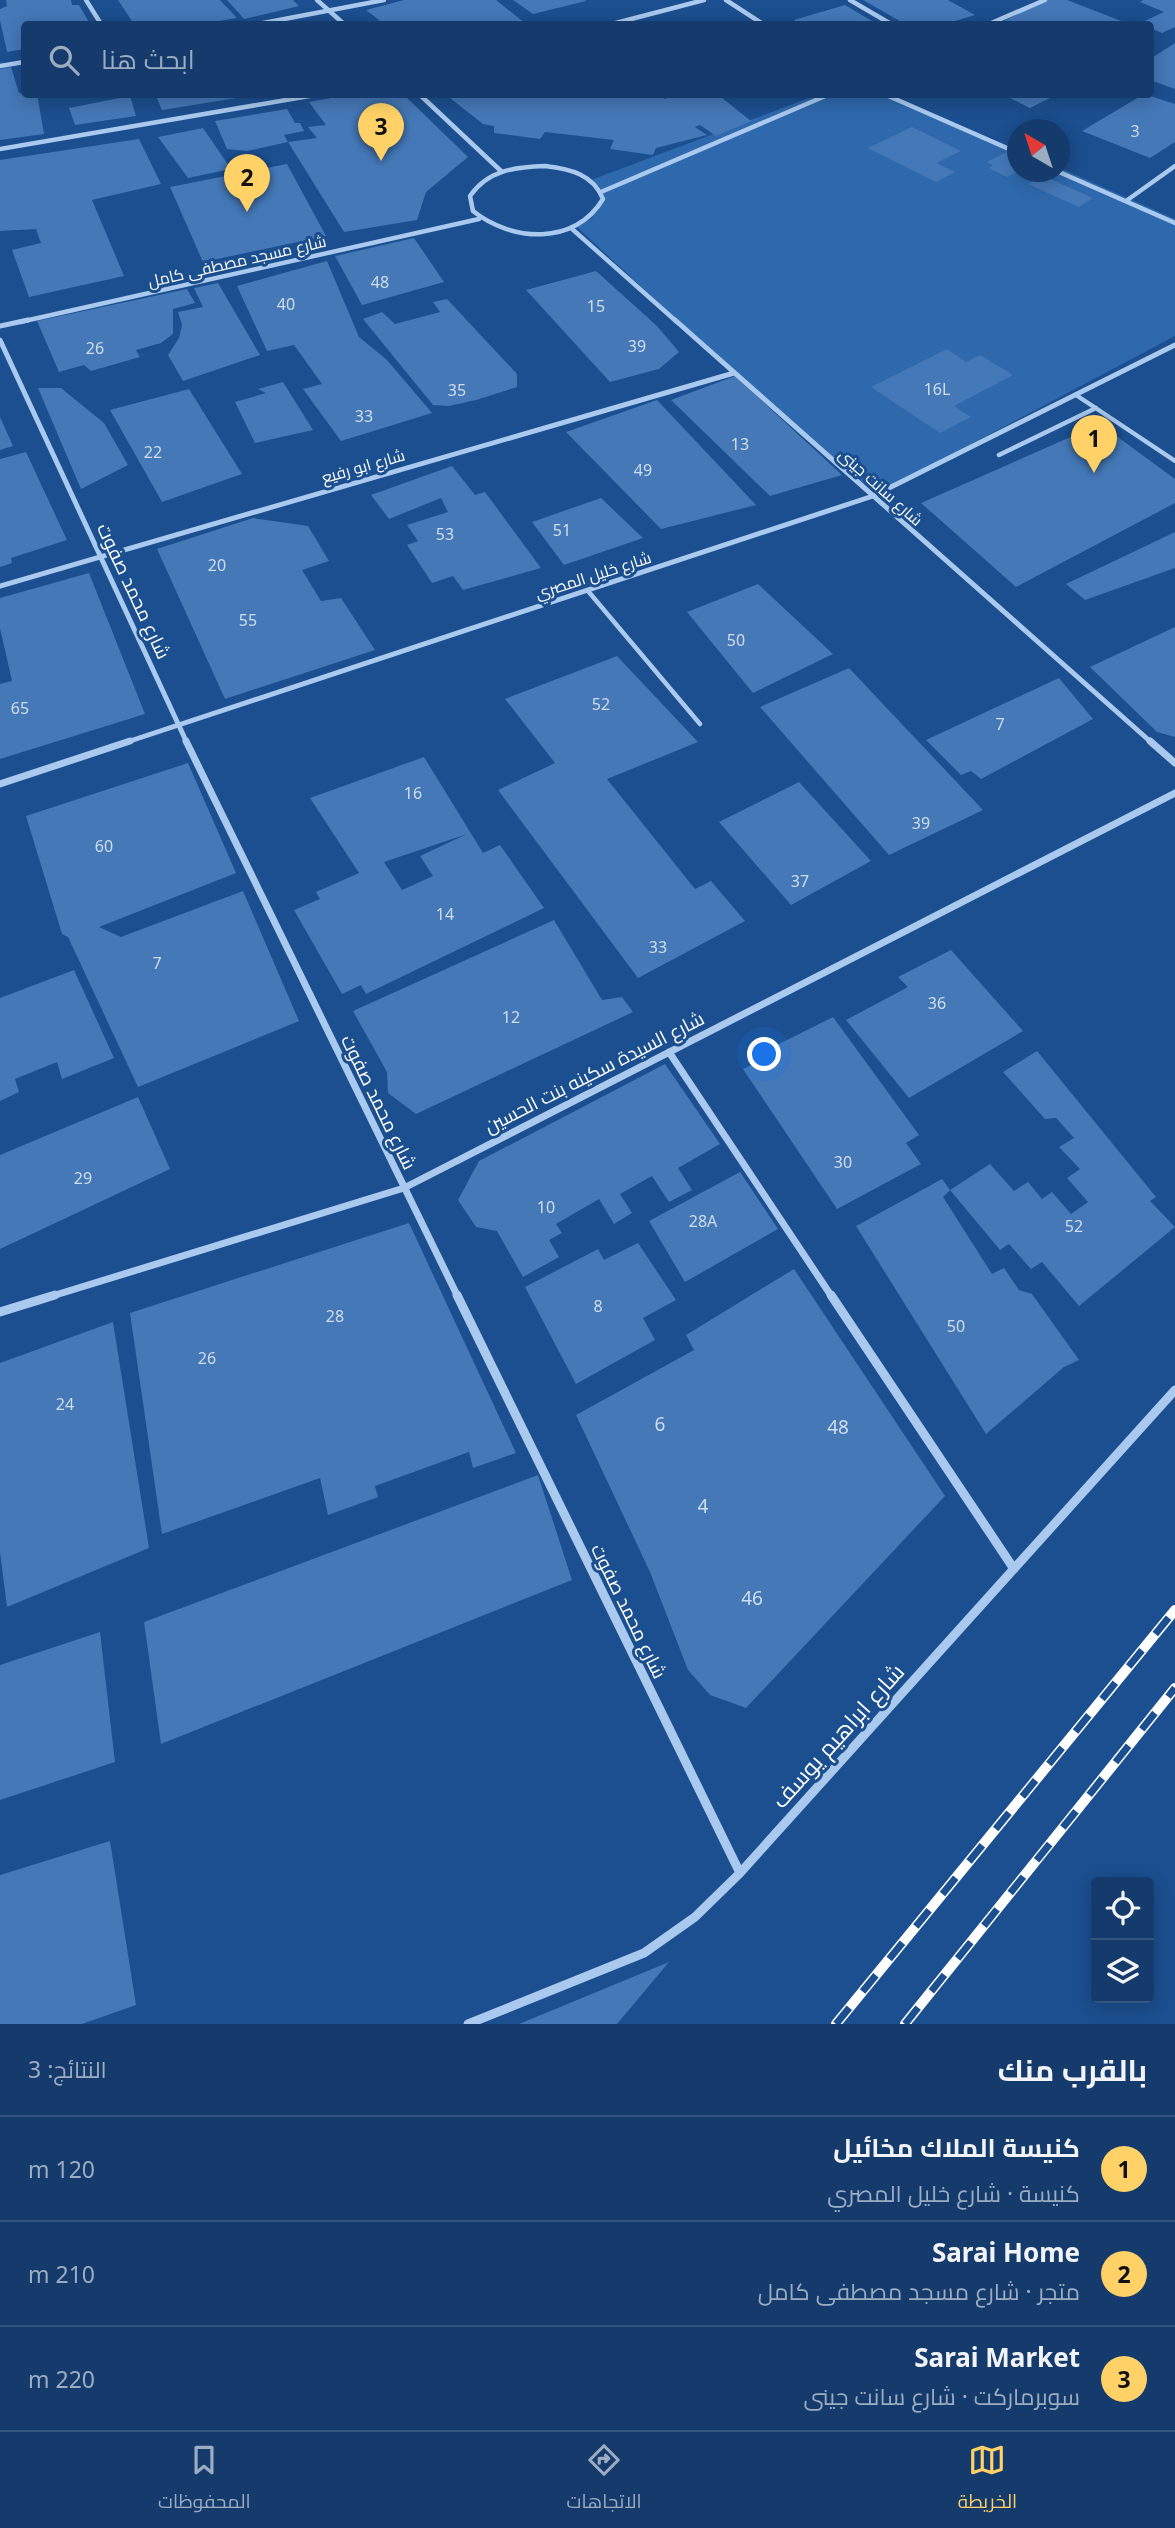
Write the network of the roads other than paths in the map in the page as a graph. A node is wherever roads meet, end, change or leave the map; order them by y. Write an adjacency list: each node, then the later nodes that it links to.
1 (86, 0): 9 (street)
2 (317, 0): 8 (street)
3 (384, 0): 8 (street)
4 (704, 0): 12 (street)
5 (726, 0): 13 (street)
6 (850, 0): 14 (street)
7 (1045, 0): 15 (street)
8 (331, 13): 10 (street); 11 (street)
9 (99, 21)
10 (278, 21)
11 (340, 21)
12 (624, 21)
13 (758, 21)
14 (886, 21)
15 (996, 21)
16 (21, 62): 17 (street)
17 (0, 66)
18 (298, 98): 22 (street)
19 (423, 98): 25 (street)
20 (821, 98): 27 (street)
21 (893, 98): 23 (street)
22 (0, 149)
23 (1007, 149)
24 (1175, 166): 28 (street)
25 (501, 171): 27 (street); 29 (street)
26 (1070, 177): 28 (street)
27 (601, 192): 31 (street)
28 (1126, 201): 30 (street)
29 (480, 219): 31 (street); 32 (street, شارع مسجد مصطفى كامل)
30 (1175, 223)
31 (571, 228): 35 (street, شارع سانت جينى)
32 (0, 326)
33 (0, 340): 41 (street, شارع محمد صفوت)
34 (1175, 345): 36 (street, شارع خليل المصري)
35 (734, 373): 40 (street, شارع سانت جينى); 41 (street, شارع ابو رفيع)
36 (1076, 395): 37 (lane); 40 (street, شارع خليل المصري)
37 (1096, 408): 38 (lane); 39 (lane)
38 (999, 455)
39 (1175, 461)
40 (873, 496): 43 (street, شارع خليل المصري); 46 (street, شارع سانت جينى)
41 (100, 557): 42 (street, شارع ابو رفيع); 45 (street, شارع محمد صفوت)
42 (0, 586)
43 (588, 591): 44 (lane); 45 (street, شارع خليل المصري)
44 (700, 724)
45 (179, 727): 47 (street, شارع خليل المصري); 50 (street, شارع محمد صفوت)
46 (1175, 763)
47 (0, 785)
48 (1175, 793): 49 (street, شارع السيدة سكينه بنت الحسين)
49 (669, 1052): 50 (street, شارع السيدة سكينه بنت الحسين); 53 (street)
50 (404, 1188): 51 (street, شارع السيدة سكينه بنت الحسين); 54 (street, شارع محمد صفوت)
51 (0, 1312)
52 (1175, 1390): 53 (street, شارع ابراهيم يوسف)
53 (1014, 1569): 54 (street, شارع ابراهيم يوسف)
54 (740, 1873): 55 (street, شارع ابراهيم يوسف)
55 (468, 2024)

